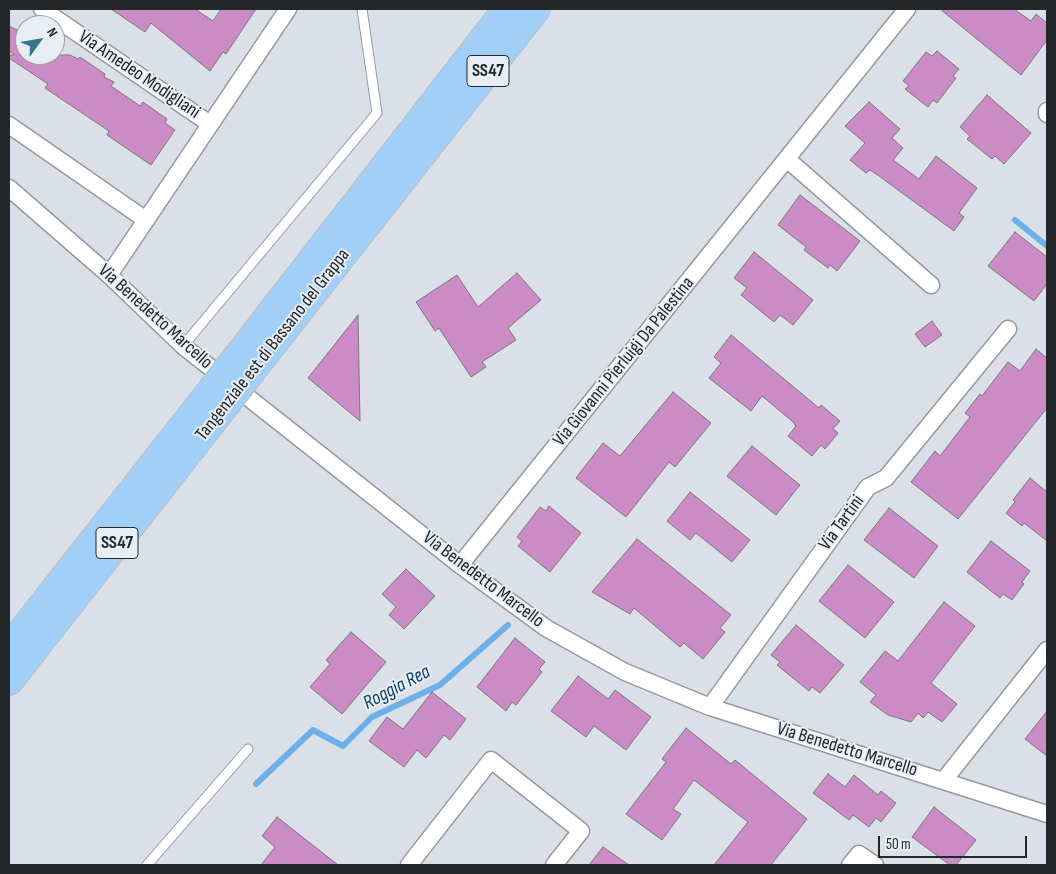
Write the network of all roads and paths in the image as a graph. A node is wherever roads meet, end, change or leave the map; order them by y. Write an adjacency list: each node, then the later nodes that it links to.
1 (42, 9): 7 (street, Via Amedeo Modigliani)
2 (288, 9): 7 (street, Via Amedeo Modigliani)
3 (362, 9): 15 (lane)
4 (507, 9): 16 (highway, Tangenziale est di Bassano del Grappa / SS47)
5 (536, 9): 16 (highway, Tangenziale est di Bassano del Grappa / SS47)
6 (907, 9): 9 (street, Via Giovanni Pierluigi Da Palestina)
7 (210, 124): 11 (street, Via Amedeo Modigliani)
8 (9, 126): 11 (street)
9 (788, 160): 13 (street); 18 (street, Via Giovanni Pierluigi Da Palestina)
10 (9, 188): 12 (street, Via Benedetto Marcello)
11 (146, 220): 12 (street, Via Amedeo Modigliani)
12 (109, 275): 15 (street, Via Benedetto Marcello)
13 (931, 285)
14 (1008, 329): 22 (street, Via Tartini)
15 (183, 346): 18 (street, Via Benedetto Marcello)
16 (238, 372): 17 (highway, Tangenziale est di Bassano del Grappa / SS47, bridge)
17 (218, 398): 19 (highway, Tangenziale est di Bassano del Grappa / SS47); 21 (highway, Tangenziale est di Bassano del Grappa / SS47)
18 (460, 565): 22 (street, Via Benedetto Marcello)
19 (9, 648)
20 (1047, 650): 24 (street)
21 (9, 681)
22 (710, 706): 24 (street, Via Benedetto Marcello)
23 (248, 749): 26 (lane)
24 (944, 780): 25 (street, Via Benedetto Marcello)
25 (1047, 814)
26 (147, 865)
27 (410, 865): 28 (street)
28 (554, 865)
29 (850, 865): 30 (street)
30 (875, 865)

